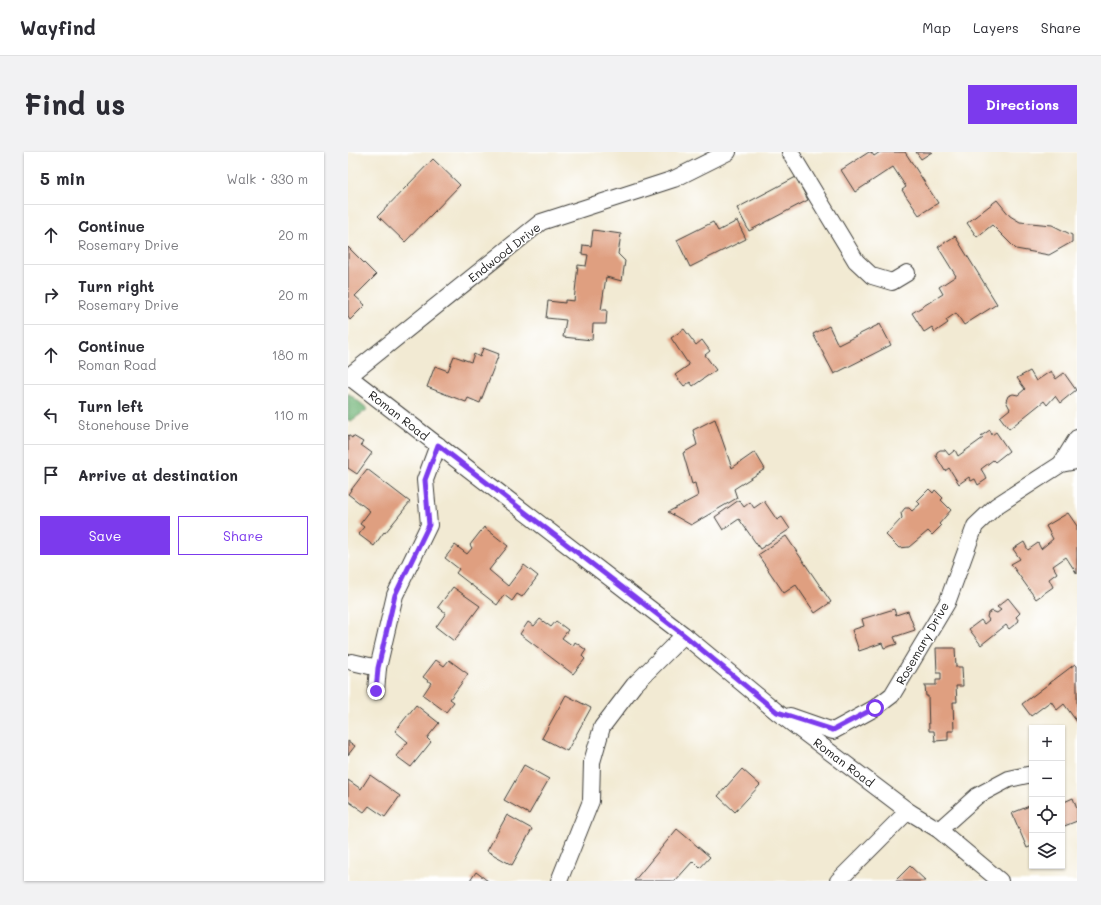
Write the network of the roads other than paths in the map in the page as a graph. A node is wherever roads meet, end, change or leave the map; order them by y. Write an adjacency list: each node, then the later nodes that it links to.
1 (728, 152): 3 (street, Endwood Drive)
2 (790, 152): 4 (street)
3 (704, 157): 5 (street, Endwood Drive)
4 (907, 273)
5 (348, 376): 7 (street, Roman Road)
6 (1077, 438): 9 (street, Rosemary Drive)
7 (438, 445): 10 (street, Roman Road); 12 (street)
8 (1077, 461): 9 (street, Rosemary Drive)
9 (1061, 464): 14 (street, Rosemary Drive)
10 (684, 635): 14 (street, Roman Road); 18 (street)
11 (352, 662): 12 (street)
12 (378, 668): 13 (street)
13 (376, 691)
14 (777, 712): 16 (street, Roman Road)
15 (1029, 775): 17 (street)
16 (908, 810): 17 (street, Roman Road); 19 (street)
17 (939, 830): 20 (street, Roman Road)
18 (559, 881)
19 (838, 881)
20 (1000, 881)

